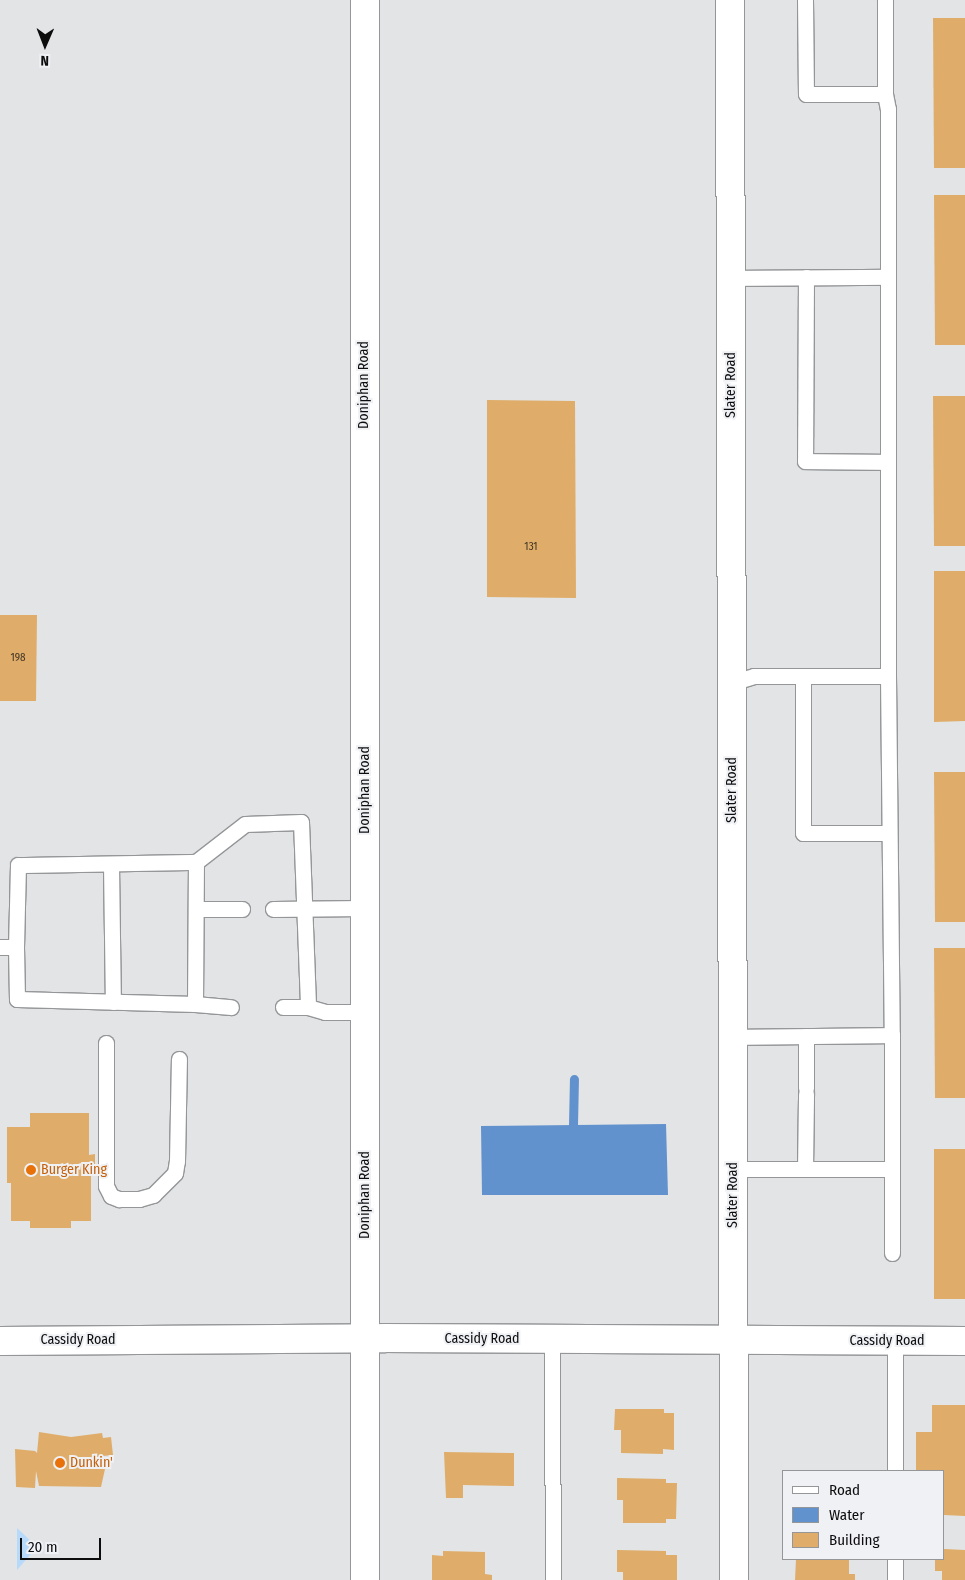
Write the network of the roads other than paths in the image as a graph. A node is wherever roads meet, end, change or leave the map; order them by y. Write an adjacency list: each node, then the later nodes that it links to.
1 (364, 0): 16 (street, Doniphan Road)
2 (730, 0): 7 (street, Slater Road)
3 (806, 0): 5 (lane)
4 (885, 0): 5 (lane)
5 (885, 94): 8 (lane)
6 (806, 277): 7 (lane); 8 (lane); 9 (lane)
7 (731, 278): 12 (street, Slater Road)
8 (888, 278): 9 (lane)
9 (888, 462): 11 (lane)
10 (803, 676): 11 (lane); 12 (lane); 13 (lane)
11 (888, 676): 13 (lane)
12 (732, 683): 31 (street, Slater Road)
13 (889, 834): 29 (lane)
14 (196, 862): 15 (lane); 17 (lane); 20 (lane)
15 (111, 864): 22 (lane); 23 (lane)
16 (364, 908): 20 (lane); 28 (street, Doniphan Road)
17 (196, 909): 18 (lane); 24 (lane)
18 (242, 909)
19 (273, 909): 20 (lane)
20 (302, 909): 27 (lane)
21 (0, 946): 22 (lane)
22 (16, 947): 23 (lane)
23 (113, 1002): 24 (lane)
24 (195, 1004): 25 (lane)
25 (232, 1007)
26 (283, 1007): 27 (lane)
27 (308, 1007): 28 (lane)
28 (365, 1012): 38 (street, Doniphan Road)
29 (892, 1035): 30 (lane); 36 (lane)
30 (806, 1036): 31 (lane); 35 (lane)
31 (733, 1037): 34 (street, Slater Road)
32 (106, 1043): 33 (lane)
33 (179, 1059)
34 (733, 1169): 35 (lane); 40 (street, Slater Road)
35 (805, 1169): 36 (lane)
36 (892, 1169): 37 (lane)
37 (892, 1253)
38 (365, 1338): 39 (street, Cassidy Road); 41 (street, Cassidy Road); 46 (street, Doniphan Road)
39 (552, 1339): 40 (street, Cassidy Road); 47 (lane)
40 (733, 1340): 42 (street, Cassidy Road); 48 (street, Slater Road)
41 (0, 1341)
42 (895, 1341): 43 (street, Cassidy Road); 44 (lane)
43 (965, 1341)
44 (895, 1470)
45 (895, 1560): 49 (lane)
46 (365, 1580)
47 (553, 1580)
48 (734, 1580)
49 (895, 1580)

